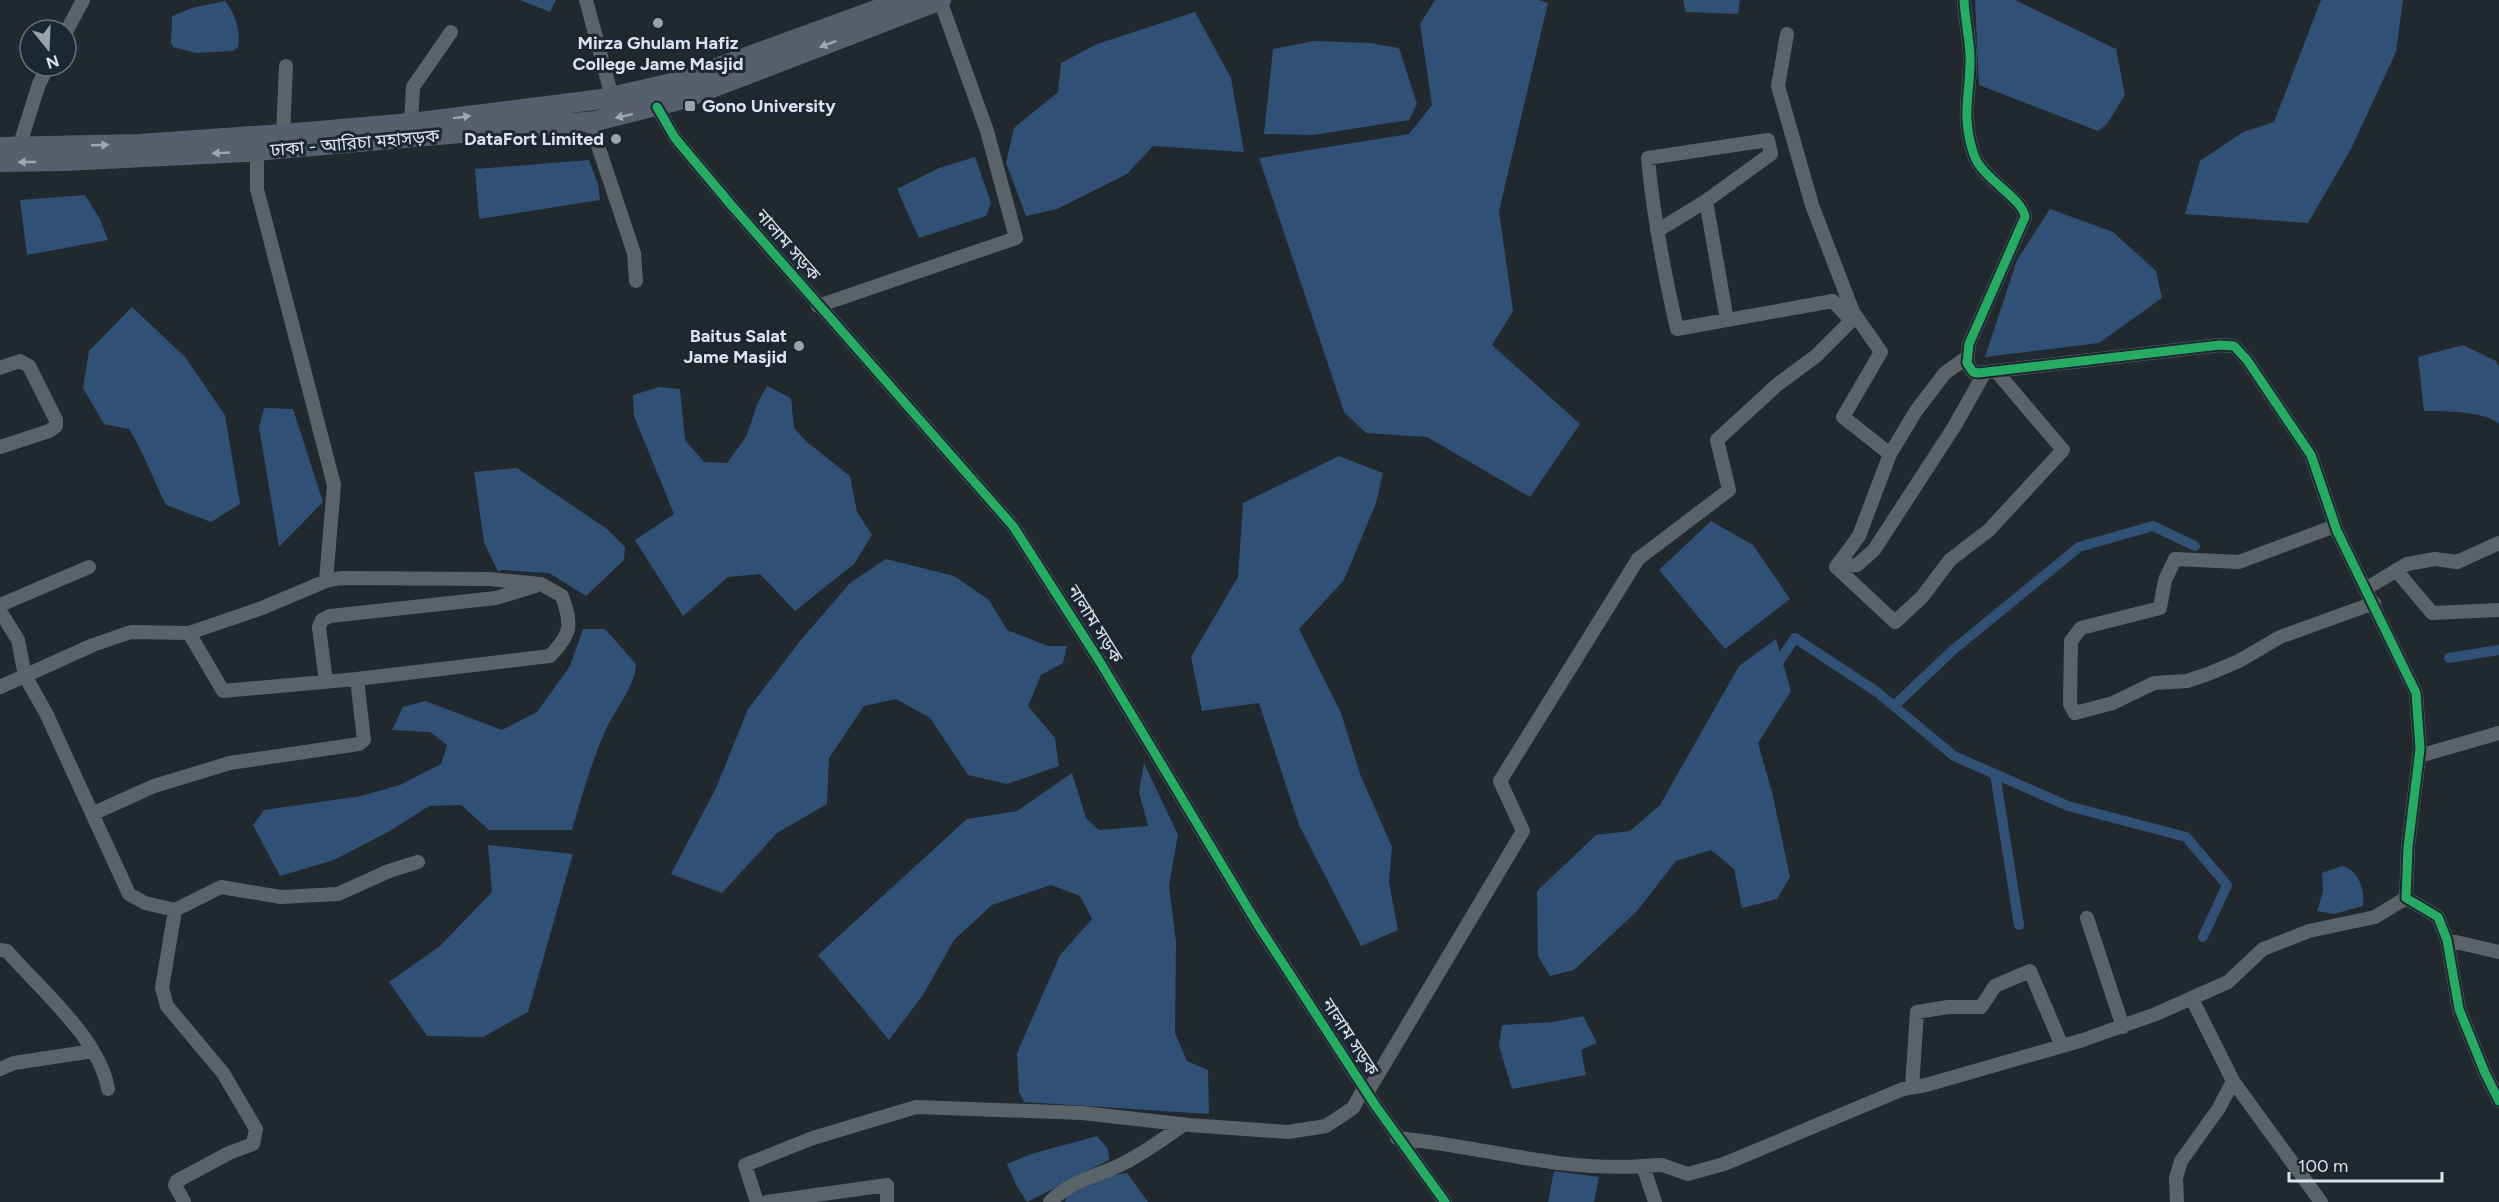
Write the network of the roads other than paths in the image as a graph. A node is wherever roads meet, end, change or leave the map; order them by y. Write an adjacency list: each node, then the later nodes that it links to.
1 (83, 0): 6 (street)
2 (586, 0): 11 (street)
3 (903, 0): 11 (highway)
4 (941, 0): 12 (highway, ঢাকা - আরিচা মহাসড়ক, one-way to 12); 22 (street)
5 (1964, 0): 25 (street)
6 (73, 18)
7 (451, 32): 14 (street)
8 (1788, 34): 23 (street)
9 (286, 66): 15 (street)
10 (42, 78): 16 (street)
11 (612, 97): 14 (highway, one-way to 11)
12 (657, 107): 13 (highway, ঢাকা - আরিচা মহাসড়ক, one-way to 13); 22 (street, নালাম সড়ক)
13 (590, 122): 17 (highway, ঢাকা - আরিচা মহাসড়ক); 21 (street)
14 (411, 123): 15 (highway)
15 (283, 134): 16 (highway, one-way to 15)
16 (10, 147)
17 (257, 151): 18 (highway, ঢাকা - আরিচা মহাসড়ক, one-way to 18); 35 (street)
18 (0, 162)
19 (1706, 201): 20 (street); 20 (street); 24 (street)
20 (1657, 231): 24 (street)
21 (636, 281)
22 (818, 306): 65 (street, নালাম সড়ক)
23 (1854, 314): 24 (street); 29 (street); 65 (street)
24 (1727, 320)
25 (1966, 358): 27 (street); 29 (street)
26 (0, 368): 28 (street)
27 (1991, 372): 30 (street); 33 (street); 33 (street)
28 (0, 447)
29 (1890, 454): 33 (street)
30 (2336, 526): 37 (street); 38 (street)
31 (2499, 543): 34 (street)
32 (89, 567): 39 (street)
33 (1836, 567)
34 (2396, 570): 37 (street); 40 (street)
35 (326, 581): 36 (street); 42 (street)
36 (540, 584): 44 (street); 45 (street)
37 (2367, 588): 38 (street)
38 (2374, 603): 48 (street)
39 (0, 605)
40 (2499, 610)
41 (0, 611): 43 (street)
42 (189, 633): 43 (street); 45 (street)
43 (25, 676): 46 (street); 49 (street)
44 (357, 679): 45 (street); 49 (street)
45 (326, 682)
46 (0, 687)
47 (2499, 733): 48 (street)
48 (2419, 756): 51 (street)
49 (92, 814): 52 (street)
50 (417, 862): 52 (street)
51 (2406, 898): 54 (street); 57 (street)
52 (175, 910): 70 (street)
53 (2087, 918): 58 (street)
54 (2446, 940): 56 (street); 66 (street)
55 (0, 950): 60 (street)
56 (2499, 952)
57 (2192, 999): 58 (street); 62 (street)
58 (2123, 1027): 59 (street)
59 (2062, 1046): 63 (street); 63 (street)
60 (93, 1051): 61 (street); 64 (street)
61 (0, 1069)
62 (2233, 1081): 77 (street); 78 (street)
63 (1912, 1087): 69 (street)
64 (108, 1089)
65 (1366, 1091): 67 (street); 68 (street, নালাম সড়ক)
66 (2499, 1101)
67 (1183, 1125): 71 (street); 74 (street)
68 (1398, 1138): 69 (street); 75 (street, নালাম সড়ক)
69 (1643, 1166): 76 (street)
70 (184, 1202)
71 (757, 1202)
72 (768, 1202): 73 (street)
73 (887, 1202)
74 (1050, 1202)
75 (1445, 1202)
76 (1655, 1202)
77 (2177, 1202)
78 (2321, 1202)

